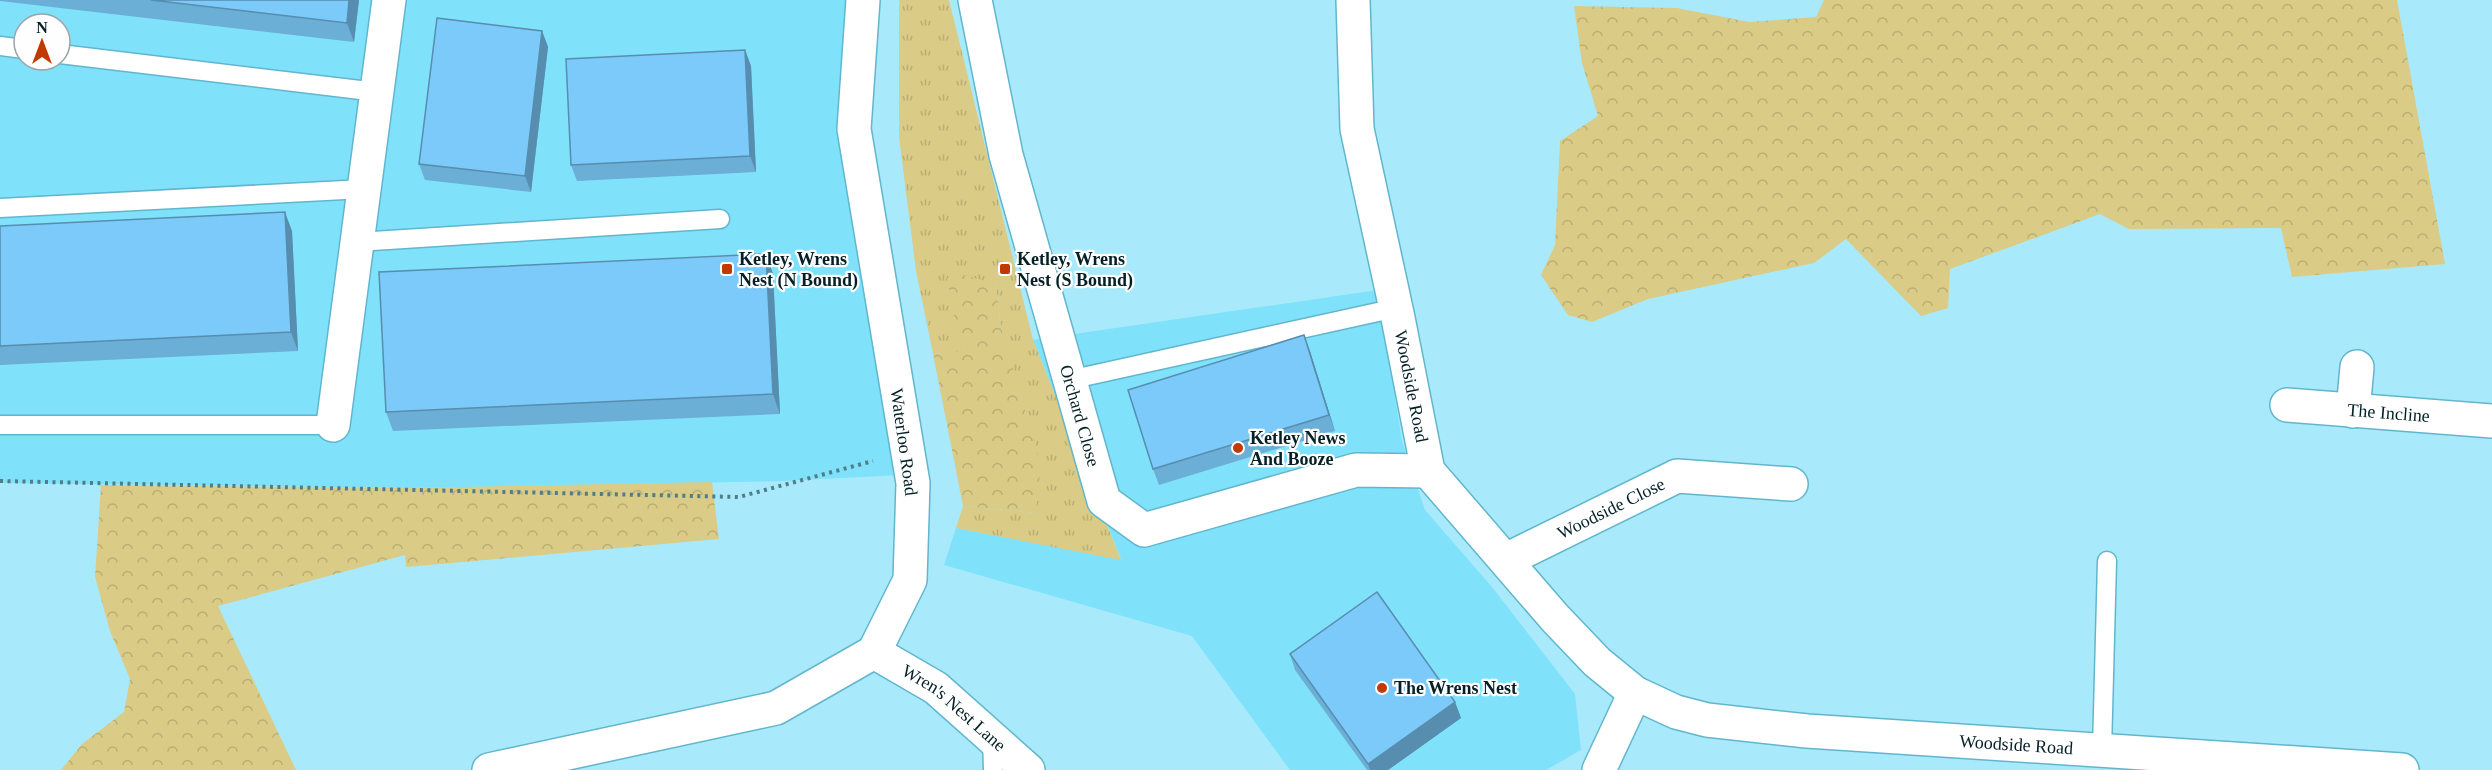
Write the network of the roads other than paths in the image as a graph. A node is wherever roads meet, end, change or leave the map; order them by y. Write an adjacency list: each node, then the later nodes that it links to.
1 (389, 0): 6 (street)
2 (863, 0): 23 (street, Waterloo Road)
3 (975, 0): 13 (street, Orchard Close)
4 (1353, 0): 11 (street, Woodside Road)
5 (72, 55): 6 (lane)
6 (377, 92): 7 (street)
7 (364, 189): 8 (lane); 10 (street)
8 (0, 207)
9 (720, 219): 10 (lane)
10 (357, 242): 18 (street)
11 (1396, 308): 13 (lane); 19 (street, Woodside Road)
12 (2357, 367): 15 (street)
13 (1069, 380): 19 (street, Orchard Close)
14 (2287, 405): 15 (street, The Incline)
15 (2353, 411): 16 (street, The Incline)
16 (2492, 422)
17 (0, 425): 18 (lane)
18 (333, 425)
19 (1428, 471): 21 (street, Woodside Road)
20 (1791, 484): 21 (street, Woodside Close)
21 (1506, 560): 24 (street, Woodside Road)
22 (2107, 561): 26 (lane)
23 (874, 652): 25 (street, Wren's Nest Lane); 27 (street)
24 (1635, 693): 26 (street, Woodside Road); 30 (street)
25 (992, 738): 28 (lane); 29 (street, Wren's Nest Lane)
26 (2102, 750): 31 (street, Woodside Road)
27 (489, 770)
28 (993, 770)
29 (1028, 770)
30 (1599, 770)
31 (2402, 770)

